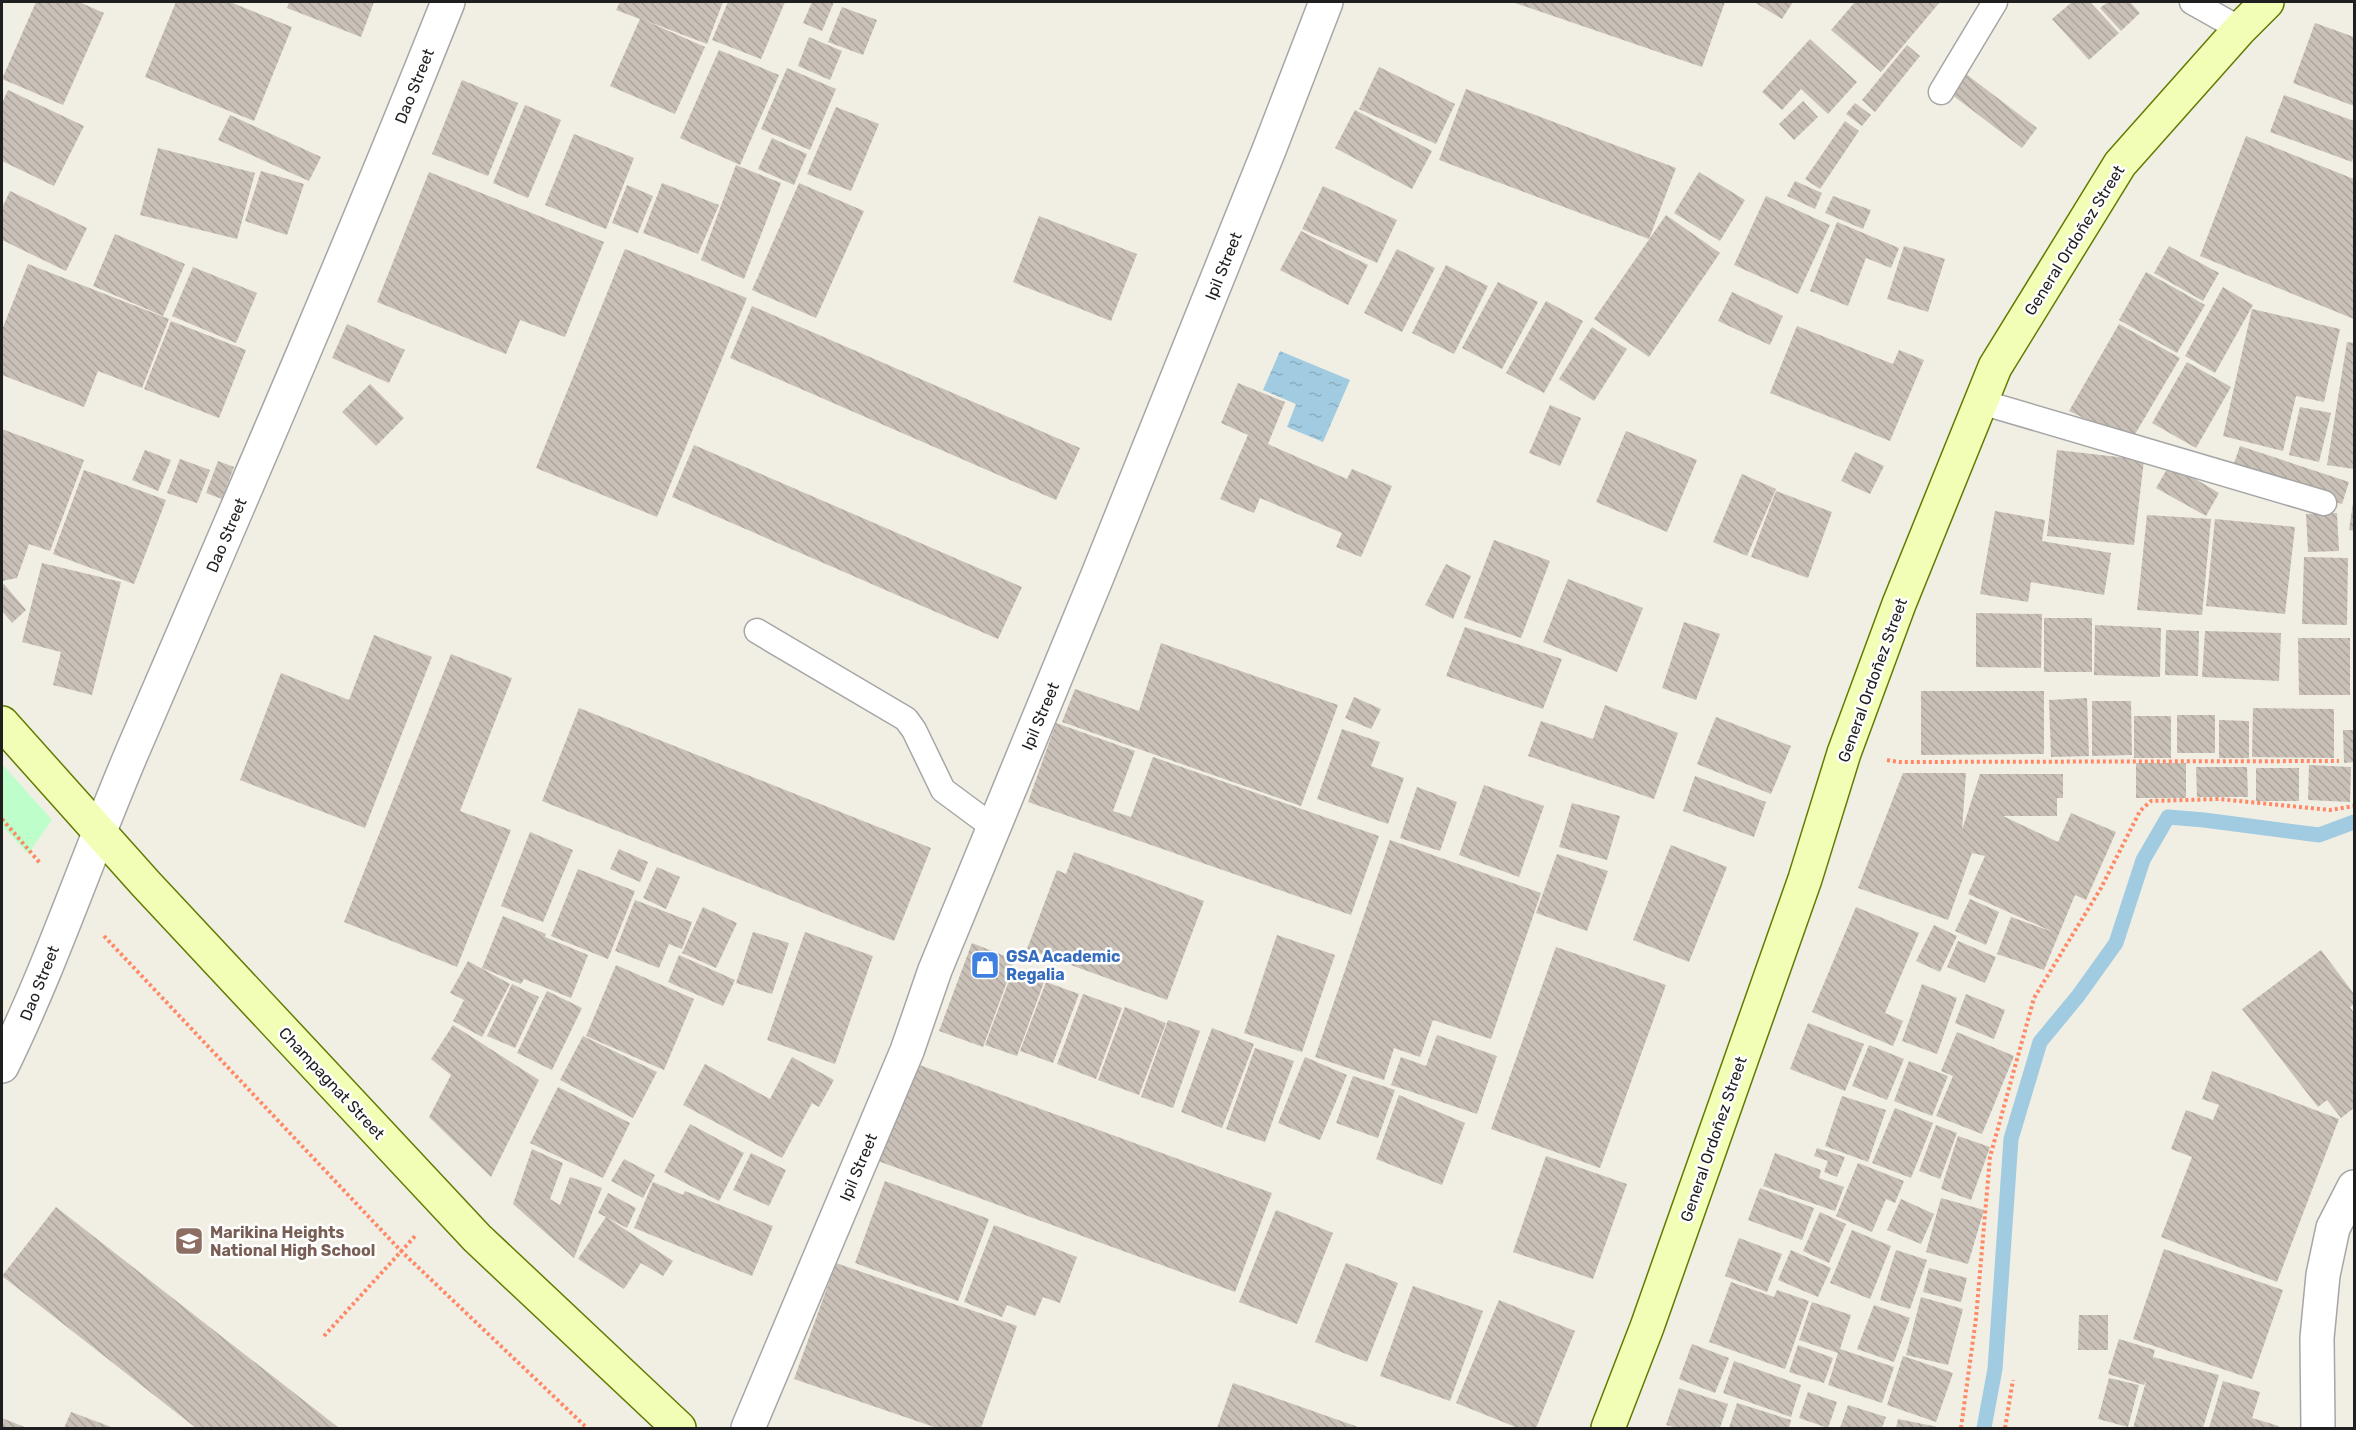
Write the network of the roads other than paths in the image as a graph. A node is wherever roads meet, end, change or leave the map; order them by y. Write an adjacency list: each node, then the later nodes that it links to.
1 (448, 2): 13 (street, Dao Street)
2 (1326, 2): 12 (street, Ipil Street)
3 (1995, 2): 7 (lane)
4 (2192, 2): 6 (lane)
5 (2267, 2): 6 (main road, General Ordoñez Street)
6 (2240, 29): 8 (main road, General Ordoñez Street)
7 (1941, 92)
8 (1981, 402): 9 (lane); 18 (main road, General Ordoñez Street)
9 (2324, 503)
10 (757, 631): 12 (lane)
11 (2, 723): 13 (main road, Champagnat Street)
12 (993, 827): 17 (street, Ipil Street)
13 (99, 830): 14 (street, Dao Street); 16 (main road, Champagnat Street)
14 (2, 1066)
15 (2355, 1187): 19 (street)
16 (679, 1428)
17 (748, 1428)
18 (1608, 1428)
19 (2318, 1428)

